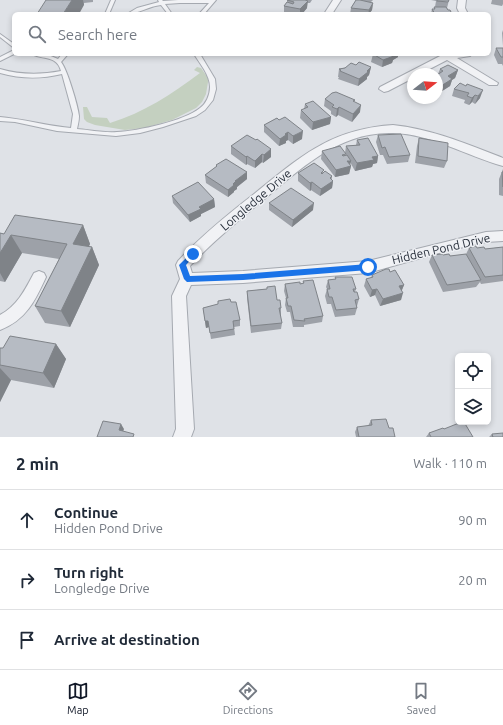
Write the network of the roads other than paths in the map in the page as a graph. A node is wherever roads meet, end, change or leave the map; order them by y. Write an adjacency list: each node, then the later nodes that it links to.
1 (113, 0): 7 (lane)
2 (337, 0): 11 (street)
3 (462, 0): 12 (street)
4 (161, 1): 5 (lane); 8 (lane); 9 (lane)
5 (178, 1): 6 (lane)
6 (212, 1): 10 (lane)
7 (108, 12)
8 (132, 12)
9 (169, 12)
10 (203, 12)
11 (329, 12)
12 (463, 12)
13 (0, 35): 14 (lane)
14 (12, 44)
15 (12, 53): 20 (lane)
16 (49, 56): 21 (lane)
17 (63, 56): 21 (lane)
18 (198, 56): 27 (lane)
19 (447, 56): 24 (street); 25 (street)
20 (0, 59)
21 (59, 61): 23 (lane)
22 (0, 71): 23 (lane)
23 (65, 72): 27 (lane)
24 (493, 83)
25 (384, 89)
26 (0, 119): 27 (lane)
27 (74, 130)
28 (503, 162): 31 (street, Longledge Drive)
29 (503, 236): 31 (street, Hidden Pond Drive)
30 (38, 277): 32 (street)
31 (187, 279): 33 (street, Longledge Drive)
32 (0, 323)
33 (182, 437)

